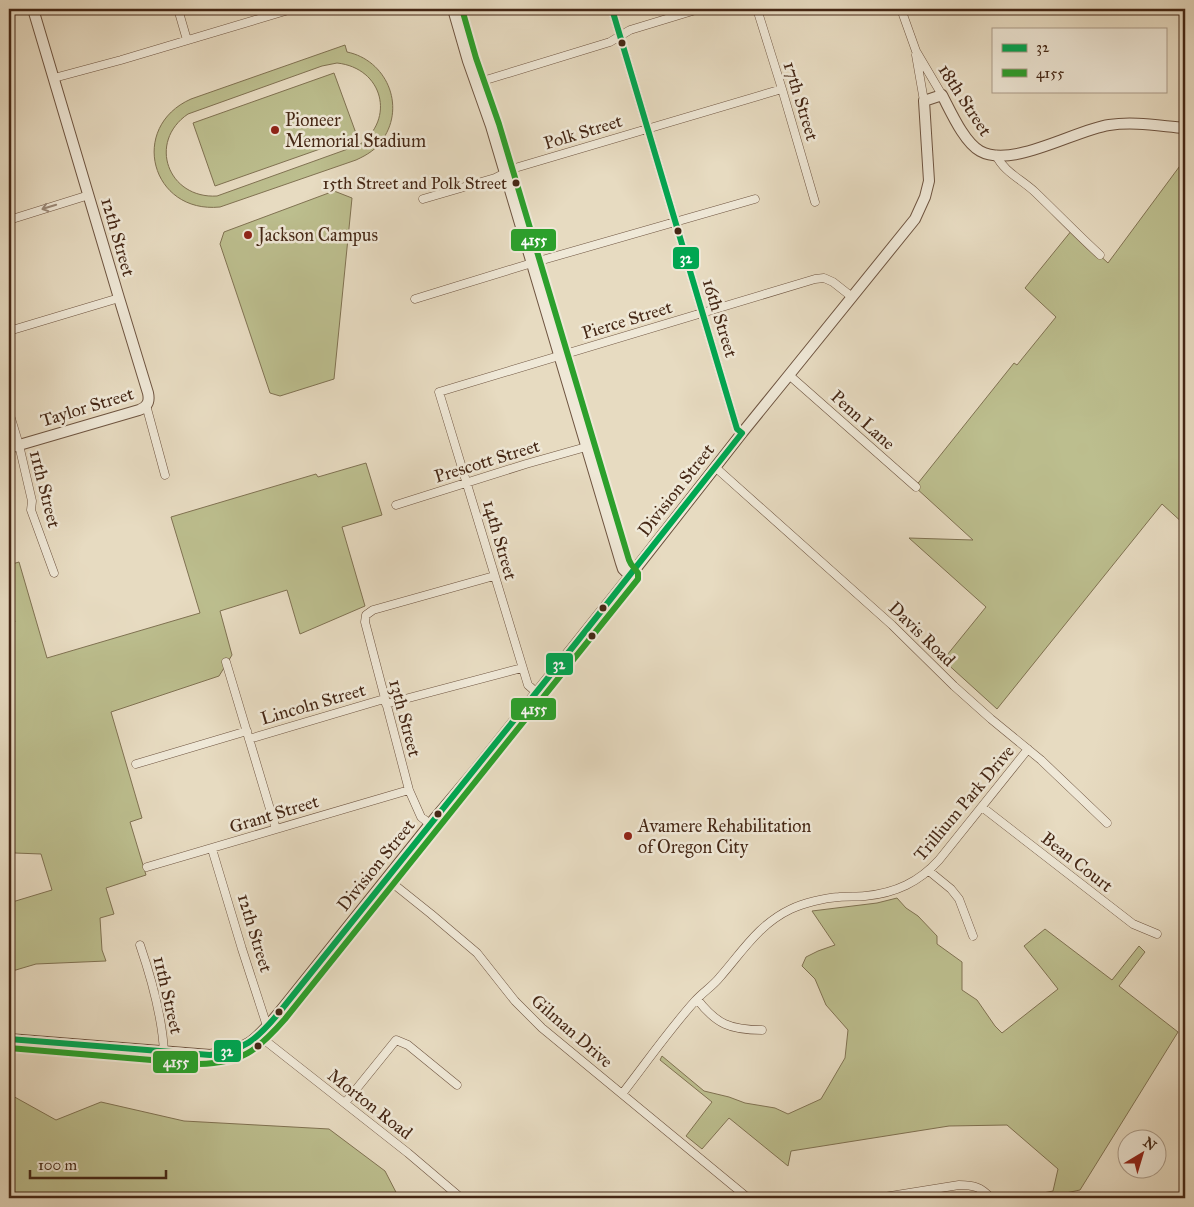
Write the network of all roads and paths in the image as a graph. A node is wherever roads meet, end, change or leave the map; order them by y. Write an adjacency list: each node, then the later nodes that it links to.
1 (33, 9): 12 (street, 12th Street)
2 (178, 9): 10 (street)
3 (292, 9): 10 (street)
4 (454, 9): 13 (street)
5 (612, 9): 9 (street, 16th Street)
6 (699, 9): 9 (street)
7 (757, 9): 14 (street, 17th Street)
8 (901, 9): 11 (street, 18th Street)
9 (620, 36): 13 (street); 18 (street, 16th Street)
10 (187, 40): 12 (street)
11 (916, 51): 15 (street, 18th Street); 16 (street, 18th Street)
12 (54, 78): 22 (street, 12th Street)
13 (476, 83): 20 (street)
14 (782, 89): 18 (street, Polk Street); 25 (street, 17th Street)
15 (942, 96): 16 (street); 19 (street, 18th Street)
16 (924, 101): 21 (street, 18th Street)
17 (1185, 128): 19 (street)
18 (647, 129): 20 (street, Polk Street); 27 (street, 16th Street)
19 (996, 155): 28 (street)
20 (505, 174): 23 (street, Polk Street); 29 (street)
21 (929, 181): 30 (street, Division Street)
22 (89, 195): 26 (street, one-way to 26); 31 (street, 12th Street)
23 (423, 199)
24 (755, 199): 27 (street)
25 (815, 202)
26 (9, 220)
27 (675, 222): 29 (street); 33 (street, 16th Street)
28 (1100, 255)
29 (532, 263): 32 (street); 35 (street)
30 (852, 297): 33 (street, Pierce Street); 36 (street, Division Street)
31 (118, 298): 34 (street); 38 (street, 12th Street)
32 (416, 299)
33 (703, 313): 35 (street, Pierce Street); 40 (street, 16th Street)
34 (9, 331)
35 (559, 357): 37 (street, Pierce Street); 42 (street)
36 (789, 375): 40 (street, Division Street); 46 (street, Penn Lane)
37 (439, 392): 45 (street, 14th Street)
38 (146, 406): 41 (street, Taylor Street); 44 (street, 12th Street)
39 (9, 412): 41 (street, 11th Street)
40 (742, 433): 43 (street, Division Street)
41 (14, 446): 48 (street, 11th Street)
42 (586, 447): 45 (street, Prescott Street); 50 (street)
43 (715, 467): 50 (street, Division Street); 56 (street, Davis Road)
44 (165, 475)
45 (467, 482): 47 (street, Prescott Street); 49 (street, 14th Street)
46 (916, 488)
47 (396, 505)
48 (54, 573)
49 (494, 576): 52 (street, 14th Street); 54 (street, 13th Street)
50 (630, 576): 53 (street, Division Street)
51 (226, 662): 55 (street)
52 (522, 668): 53 (street, 14th Street); 54 (street, Lincoln Street)
53 (536, 692): 61 (street, Division Street)
54 (385, 702): 55 (street, Lincoln Street); 58 (street, 13th Street)
55 (248, 735): 57 (street, Lincoln Street); 62 (street)
56 (1028, 749): 59 (street, Trillium Park Drive); 60 (street, Davis Road)
57 (136, 764)
58 (409, 790): 61 (street, 13th Street); 62 (street, Grant Street)
59 (982, 807): 65 (street, Trillium Park Drive); 67 (street, Bean Court)
60 (1107, 823)
61 (430, 824): 66 (street, Division Street)
62 (276, 829): 63 (street, Grant Street)
63 (212, 848): 64 (street, Grant Street); 71 (street, 12th Street)
64 (147, 867)
65 (929, 871): 68 (street); 70 (street, Trillium Park Drive)
66 (386, 878): 71 (street, Division Street); 77 (street, Gilman Drive)
67 (1157, 934)
68 (973, 936)
69 (140, 945): 75 (street, 11th Street)
70 (697, 999): 72 (street); 77 (street, Trillium Park Drive)
71 (267, 1026): 73 (street, Division Street)
72 (762, 1030)
73 (260, 1035): 75 (street, Division Street); 78 (street, Morton Road)
74 (9, 1039): 75 (street, Division Street)
75 (164, 1052)
76 (457, 1085): 78 (street)
77 (622, 1094): 80 (street, Gilman Drive)
78 (345, 1103): 79 (street, Morton Road)
79 (462, 1198)
80 (748, 1198)
81 (878, 1198): 82 (street)
82 (991, 1198)

